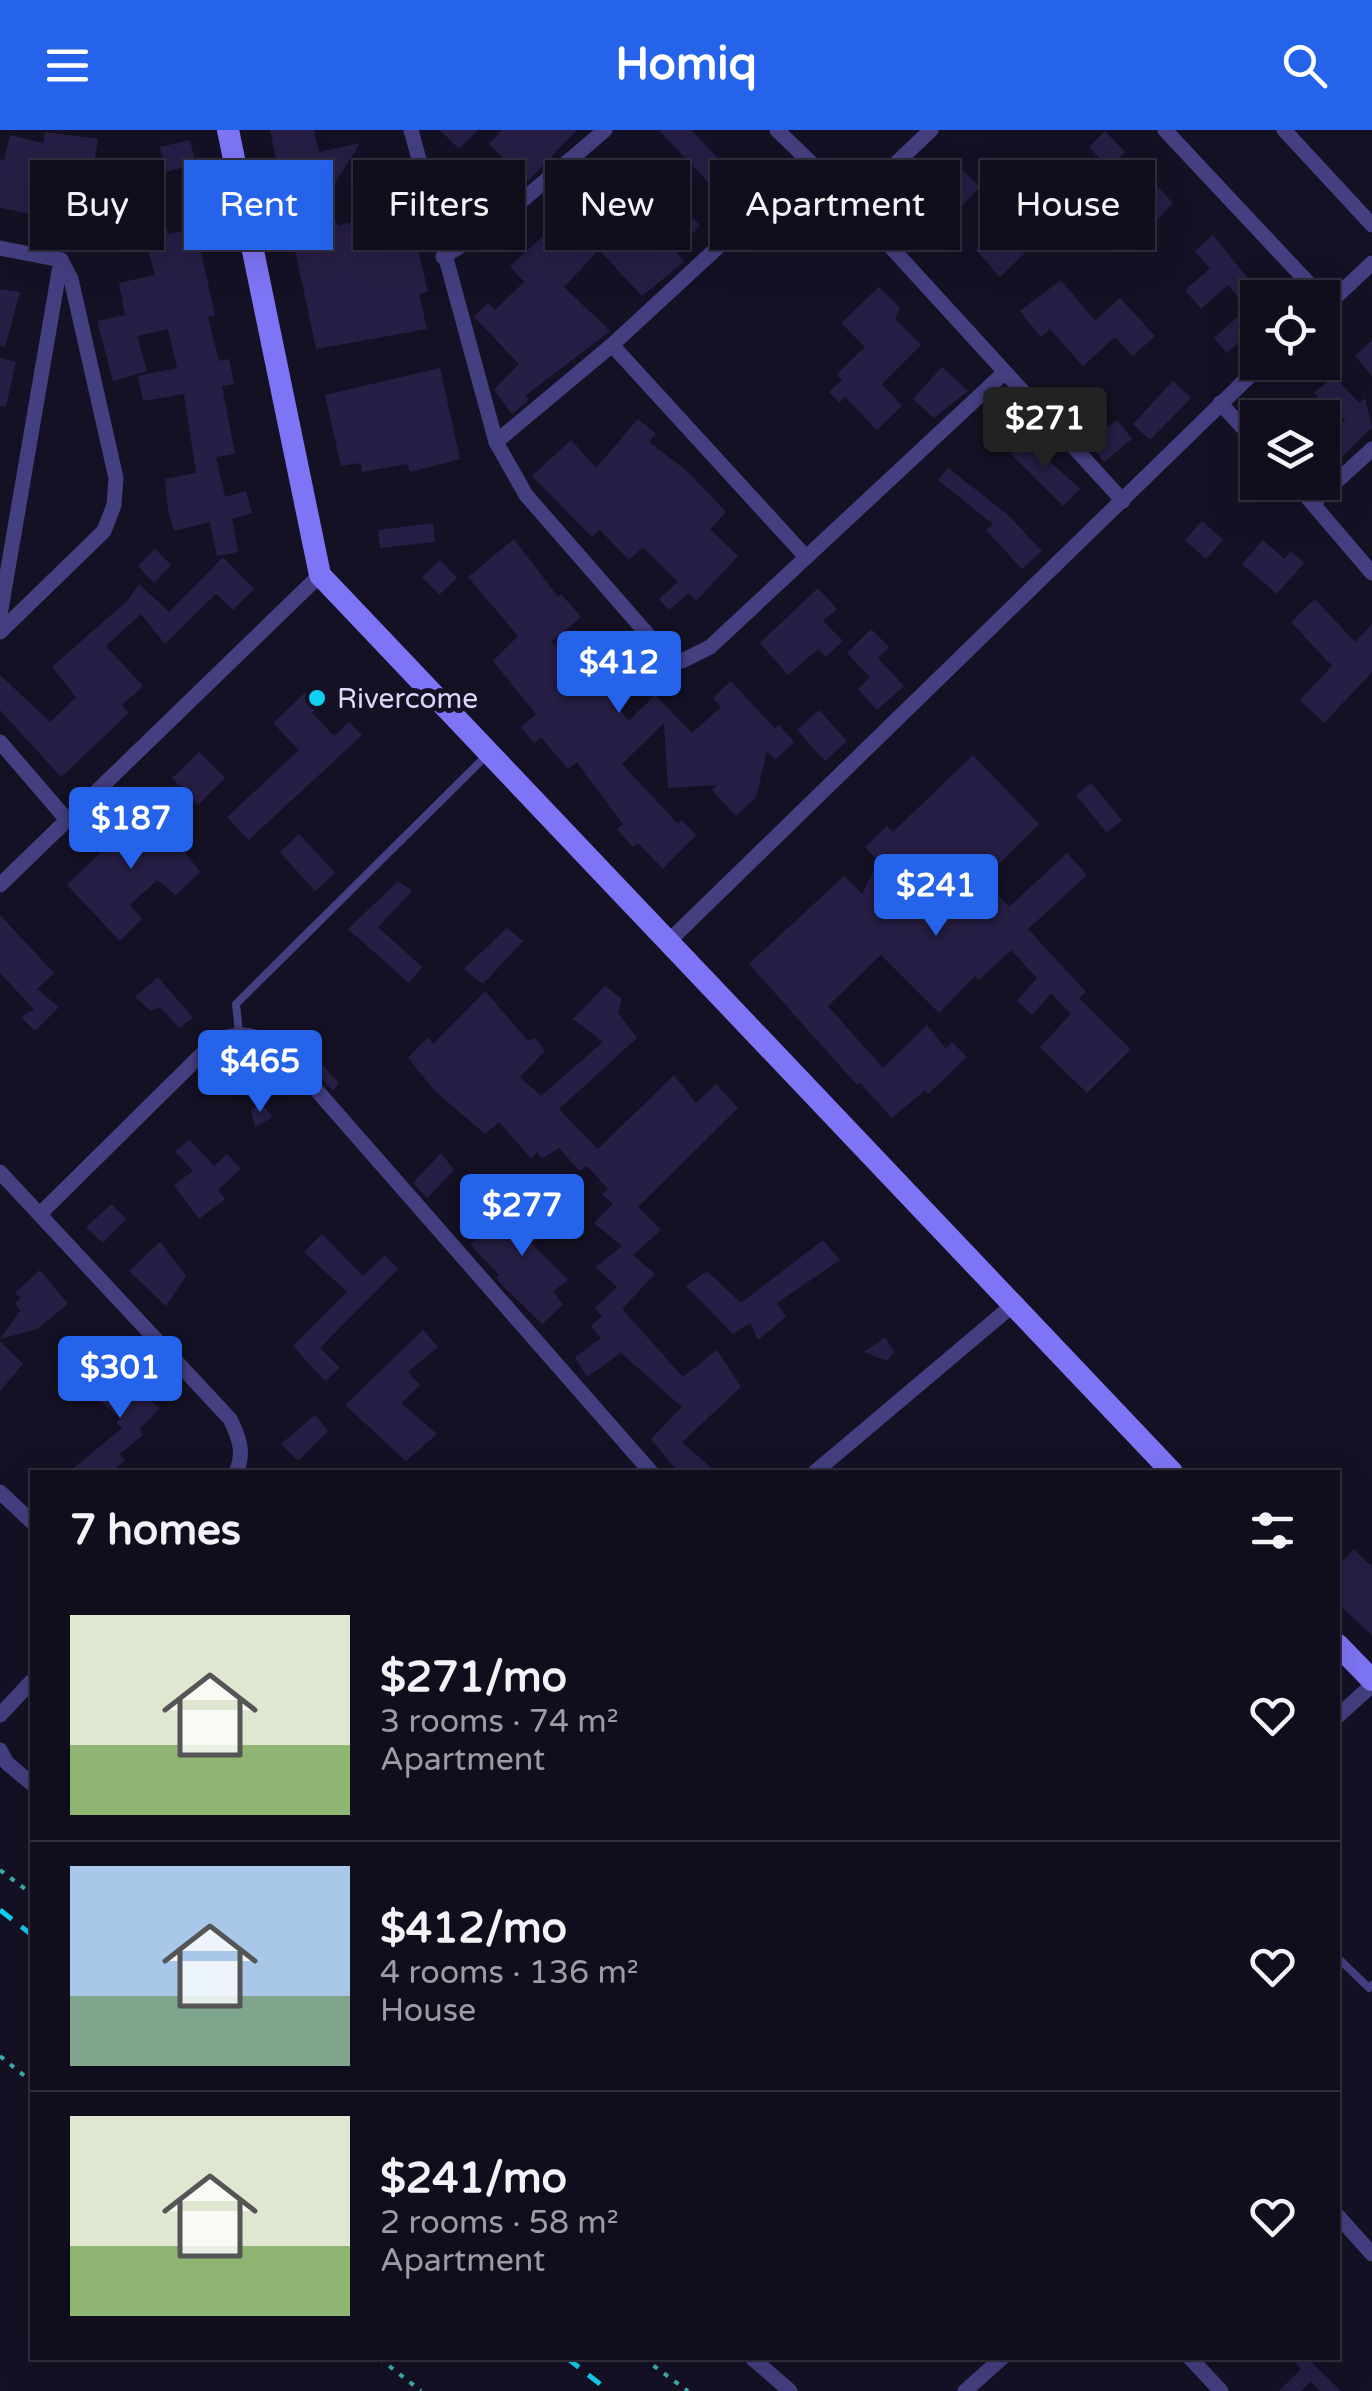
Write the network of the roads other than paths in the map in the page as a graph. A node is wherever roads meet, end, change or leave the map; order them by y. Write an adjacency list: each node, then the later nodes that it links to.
1 (228, 130): 31 (street)
2 (411, 130): 14 (street)
3 (605, 130): 14 (street)
4 (777, 130): 8 (street)
5 (931, 130): 9 (street)
6 (1166, 130): 17 (street)
7 (1284, 130): 10 (street)
8 (808, 160)
9 (899, 160)
10 (1372, 226)
11 (0, 248): 15 (street)
12 (715, 250): 19 (street)
13 (893, 250): 20 (street)
14 (444, 257): 24 (street)
15 (61, 260): 32 (street); 33 (street)
16 (1372, 263): 18 (street)
17 (1302, 280)
18 (1340, 292)
19 (612, 346): 24 (street); 29 (street)
20 (1005, 372): 27 (street); 29 (street)
21 (1245, 380): 22 (street)
22 (1220, 403): 23 (street); 27 (street)
23 (1240, 425)
24 (496, 442): 29 (street)
25 (1372, 449): 28 (street)
26 (1310, 500): 28 (street)
27 (1123, 501): 38 (street)
28 (1313, 503): 30 (street)
29 (806, 557)
30 (1372, 573)
31 (320, 575): 35 (street); 36 (street)
32 (0, 615)
33 (0, 632)
34 (0, 742): 36 (street)
35 (490, 753): 38 (street); 39 (lane)
36 (68, 821): 37 (street)
37 (0, 884)
38 (668, 942): 42 (street)
39 (239, 1032): 41 (street); 44 (street)
40 (0, 1172): 41 (street)
41 (41, 1213): 43 (street)
42 (1013, 1305): 45 (street); 46 (street)
43 (236, 1470)
44 (649, 1470)
45 (817, 1470)
46 (1170, 1470)
47 (0, 1492): 48 (street)
48 (30, 1520)
49 (1340, 1648): 50 (street)
50 (1372, 1682): 52 (street)
51 (30, 1683): 53 (street)
52 (1340, 1714)
53 (0, 1715)
54 (0, 1750): 55 (street)
55 (30, 1782)
56 (1340, 1960): 57 (lane)
57 (1372, 1985)
58 (1340, 2218): 59 (street)
59 (1372, 2254)
60 (754, 2360): 63 (street)
61 (1000, 2360): 64 (street)
62 (1192, 2360): 65 (street)
63 (790, 2391)
64 (965, 2391)
65 (1221, 2391)

